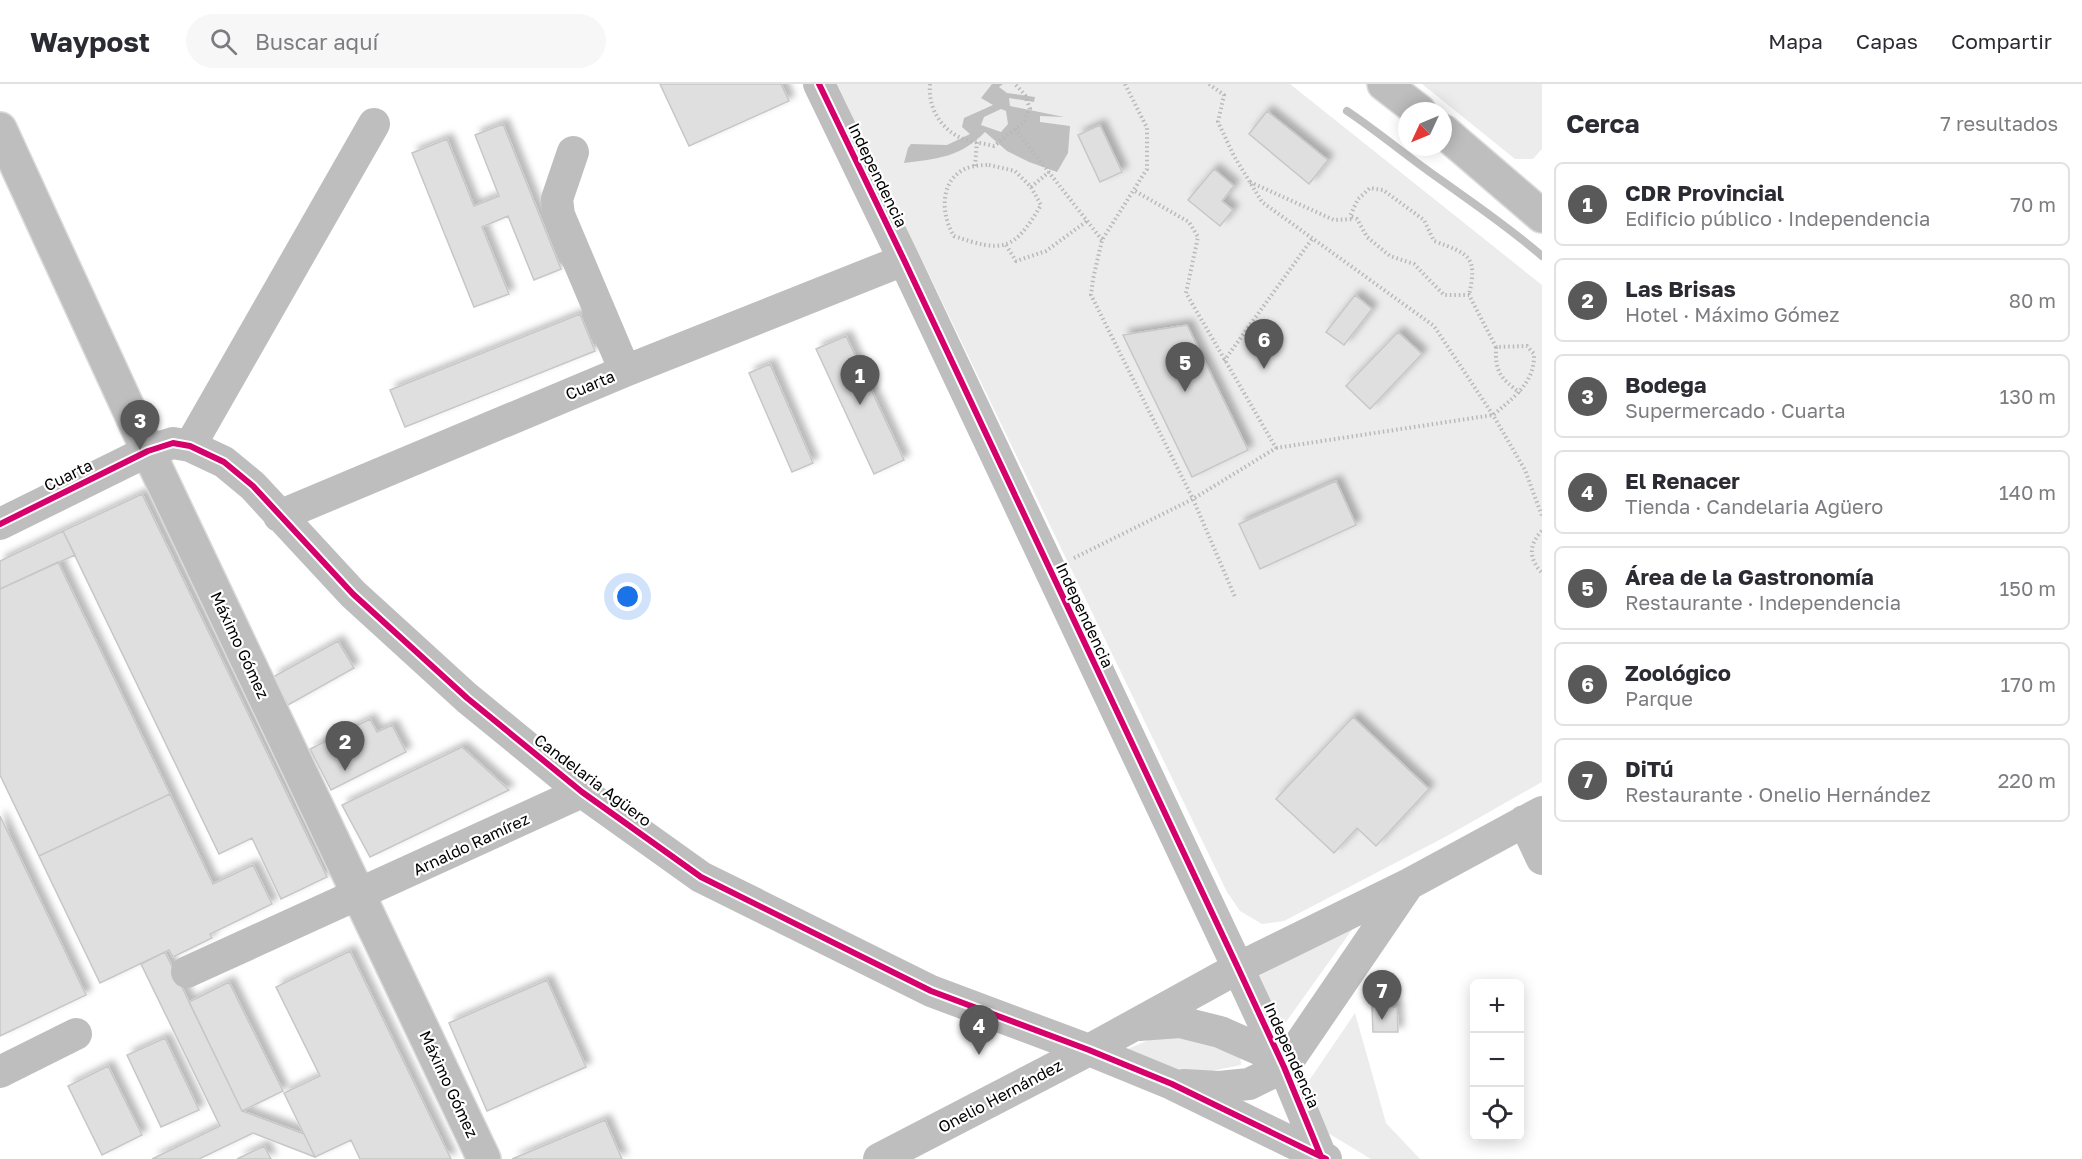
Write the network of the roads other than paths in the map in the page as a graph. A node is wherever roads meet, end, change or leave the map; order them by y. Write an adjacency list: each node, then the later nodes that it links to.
1 (819, 84): 9 (street, Independencia)
2 (1384, 84): 3 (main road)
3 (1407, 102)
4 (374, 124): 11 (street)
5 (0, 129): 12 (main road, Máximo Gómez)
6 (1452, 139): 8 (main road)
7 (573, 152): 10 (street)
8 (1542, 216)
9 (904, 260): 10 (street, Cuarta); 20 (street, Independencia)
10 (625, 371): 13 (street, Cuarta)
11 (190, 446): 12 (street, Candelaria Agüero); 13 (street, Candelaria Agüero)
12 (148, 451): 14 (street, Cuarta); 19 (main road, Máximo Gómez)
13 (279, 516): 15 (street, Candelaria Agüero)
14 (0, 524)
15 (582, 792): 19 (street, Arnaldo Ramírez); 24 (street, Candelaria Agüero)
16 (1533, 817): 17 (street); 18 (street, Onelio Hernández)
17 (1542, 859)
18 (1409, 884): 20 (street, Onelio Hernández); 25 (street, Onelio Hernández)
19 (359, 895): 21 (street, Arnaldo Ramírez); 30 (main road, Máximo Gómez)
20 (1238, 968): 22 (street, Onelio Hernández); 25 (street, Independencia)
21 (187, 972)
22 (1133, 1025): 24 (street, Onelio Hernández); 25 (street)
23 (76, 1034): 26 (street)
24 (1089, 1050): 27 (street, Candelaria Agüero); 28 (street, Onelio Hernández)
25 (1281, 1063): 27 (street); 29 (street, Independencia)
26 (0, 1072)
27 (1172, 1084): 29 (street, Candelaria Agüero)
28 (886, 1158)
29 (1323, 1158)
30 (484, 1159)

